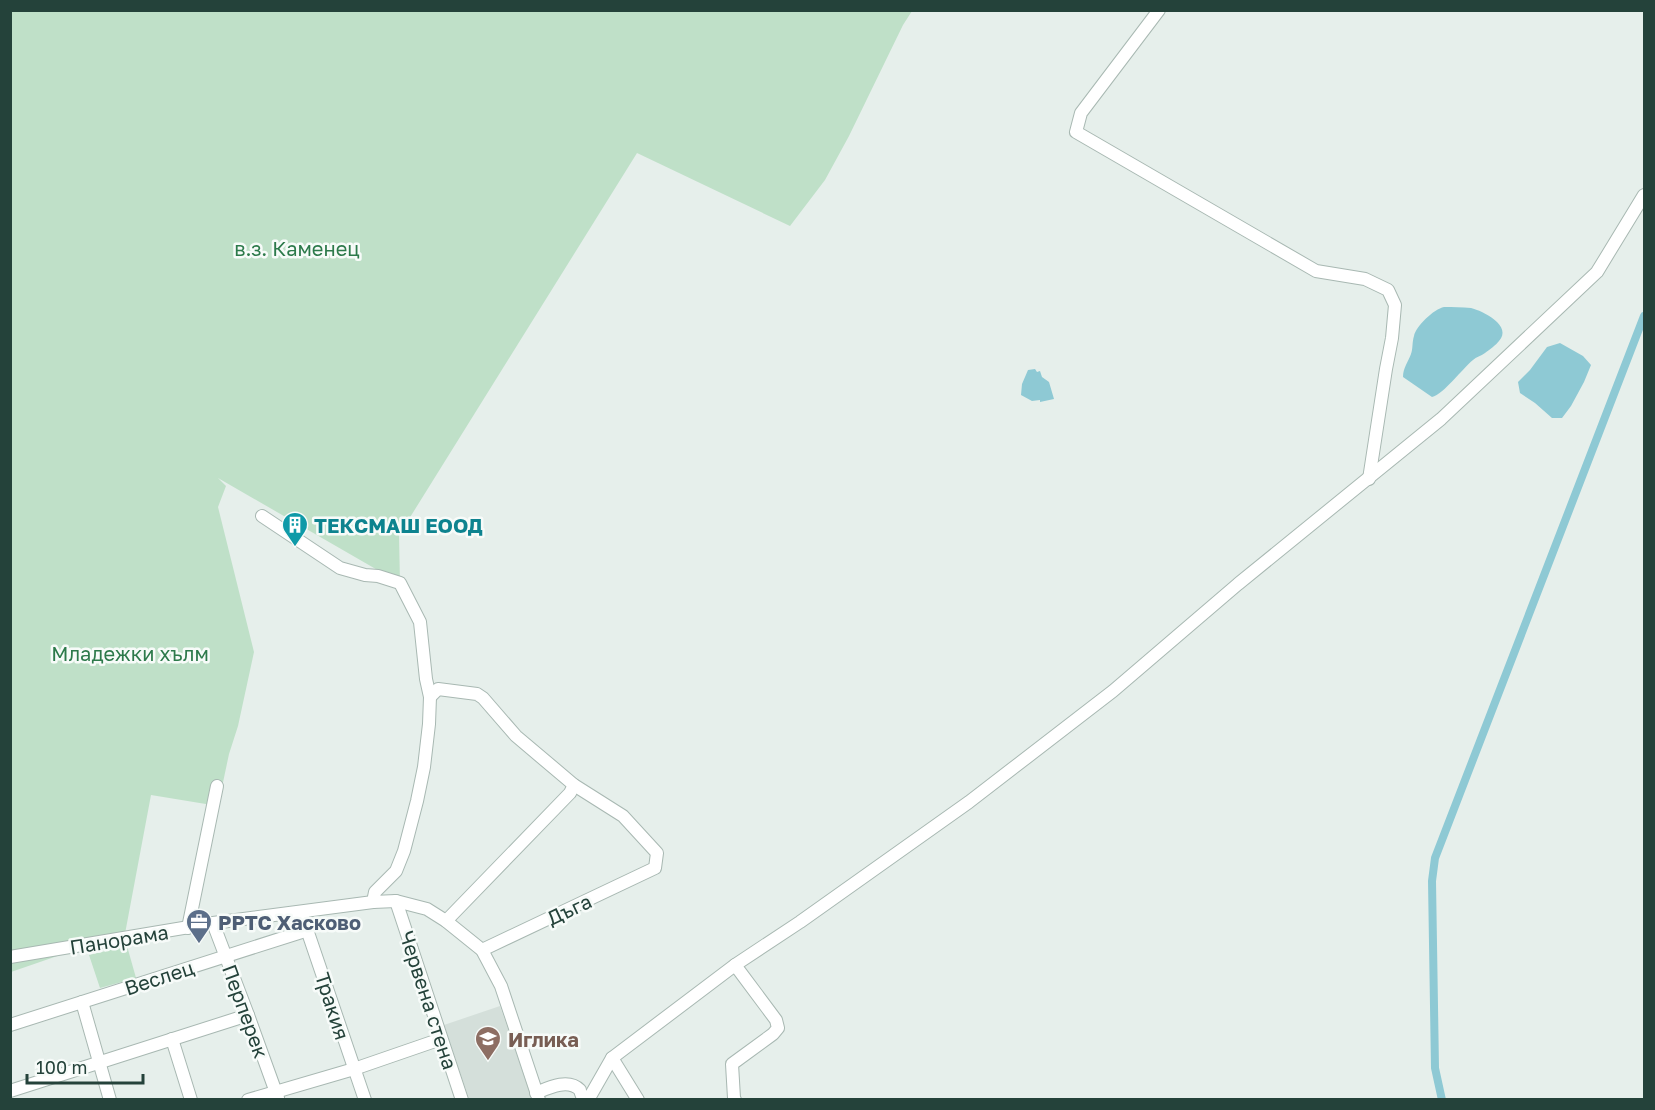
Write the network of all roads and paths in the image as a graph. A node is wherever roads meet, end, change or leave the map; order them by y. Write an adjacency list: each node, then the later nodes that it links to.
1 (1159, 10): 3 (street)
2 (1644, 195): 3 (street)
3 (1369, 479): 18 (street)
4 (262, 516): 5 (street)
5 (430, 697): 6 (street); 9 (street)
6 (574, 784): 11 (street); 15 (street, Дъга)
7 (217, 786): 13 (street)
8 (396, 900): 9 (street, Панорама); 11 (street, Панорама); 23 (street, Червена стена)
9 (373, 902): 10 (street, Панорама)
10 (302, 912): 12 (street, Панорама); 14 (street, Тракия)
11 (446, 921): 15 (street, Панорама)
12 (213, 923): 13 (street, Панорама); 16 (street, Перперек)
13 (189, 928): 17 (street, Панорама)
14 (308, 930): 16 (street, Веслец); 26 (street, Тракия)
15 (482, 950): 29 (street, Панорама)
16 (226, 956): 19 (street, Веслец); 20 (street, Перперек)
17 (10, 957)
18 (735, 965): 24 (street); 37 (street)
19 (82, 1002): 21 (street, Веслец); 25 (street)
20 (248, 1015): 22 (street); 28 (street, Перперек)
21 (10, 1025)
22 (172, 1039): 25 (street); 31 (street)
23 (441, 1039): 26 (street); 34 (street, Червена стена)
24 (612, 1058): 35 (street); 36 (street)
25 (99, 1062): 27 (street); 30 (street)
26 (354, 1069): 28 (street); 33 (street, Тракия)
27 (10, 1091)
28 (277, 1096): 32 (street)
29 (538, 1096): 35 (street)
30 (110, 1100)
31 (191, 1100)
32 (248, 1100)
33 (365, 1100)
34 (462, 1100)
35 (586, 1100)
36 (638, 1100)
37 (735, 1100)

